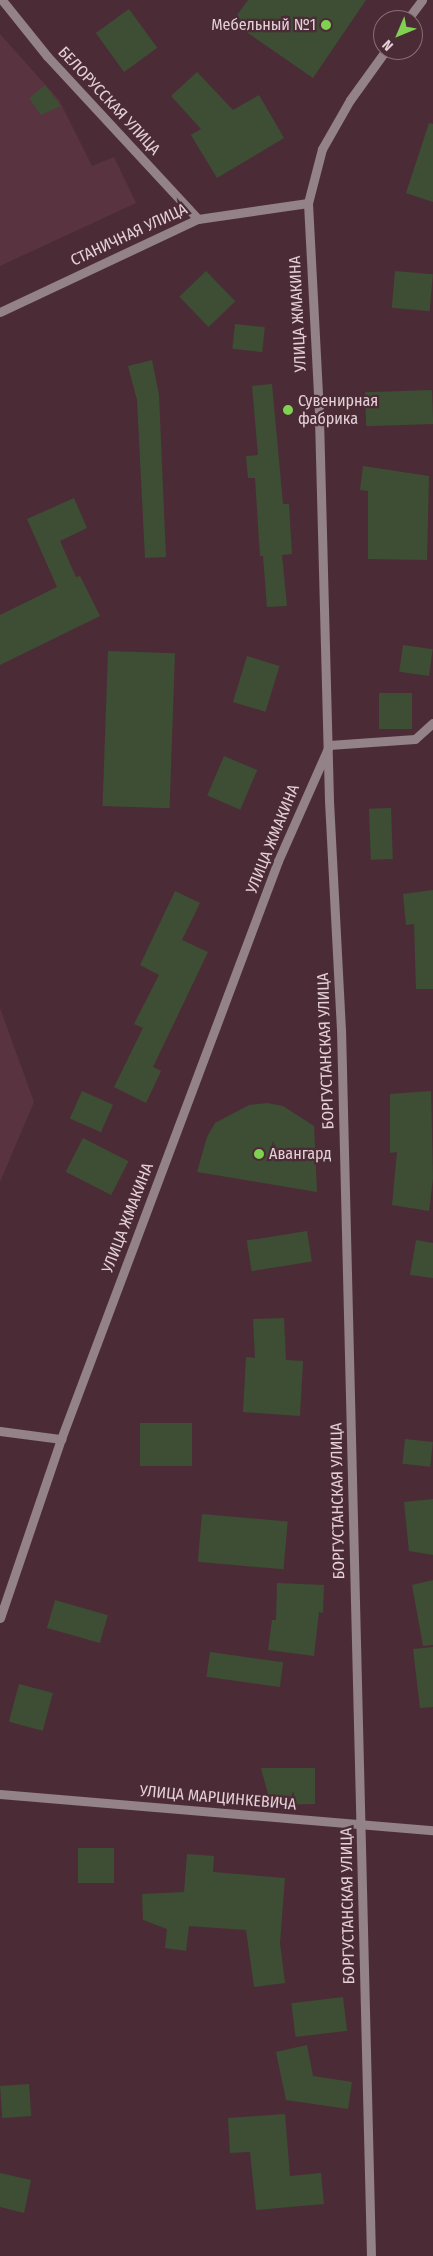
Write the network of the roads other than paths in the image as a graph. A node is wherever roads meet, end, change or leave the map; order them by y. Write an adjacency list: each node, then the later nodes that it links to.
1 (2, 0): 4 (street, БЕЛОРУССКАЯ УЛИЦА)
2 (379, 60): 3 (street, УЛИЦА ЖМАКИНА)
3 (308, 203): 4 (street, СТАНИЧНАЯ УЛИЦА); 7 (street, УЛИЦА ЖМАКИНА)
4 (198, 219): 5 (street, СТАНИЧНАЯ УЛИЦА)
5 (0, 312)
6 (433, 723): 7 (street)
7 (329, 745): 9 (street, УЛИЦА ЖМАКИНА); 12 (street, БОРГУСТАНСКАЯ УЛИЦА)
8 (0, 1431): 9 (street)
9 (61, 1439): 10 (street, УЛИЦА ЖМАКИНА)
10 (0, 1618)
11 (0, 1794): 12 (street, УЛИЦА МАРЦИНКЕВИЧА)
12 (361, 1825): 13 (street, УЛИЦА МАРЦИНКЕВИЧА); 14 (street, БОРГУСТАНСКАЯ УЛИЦА)
13 (433, 1830)
14 (371, 2256)

